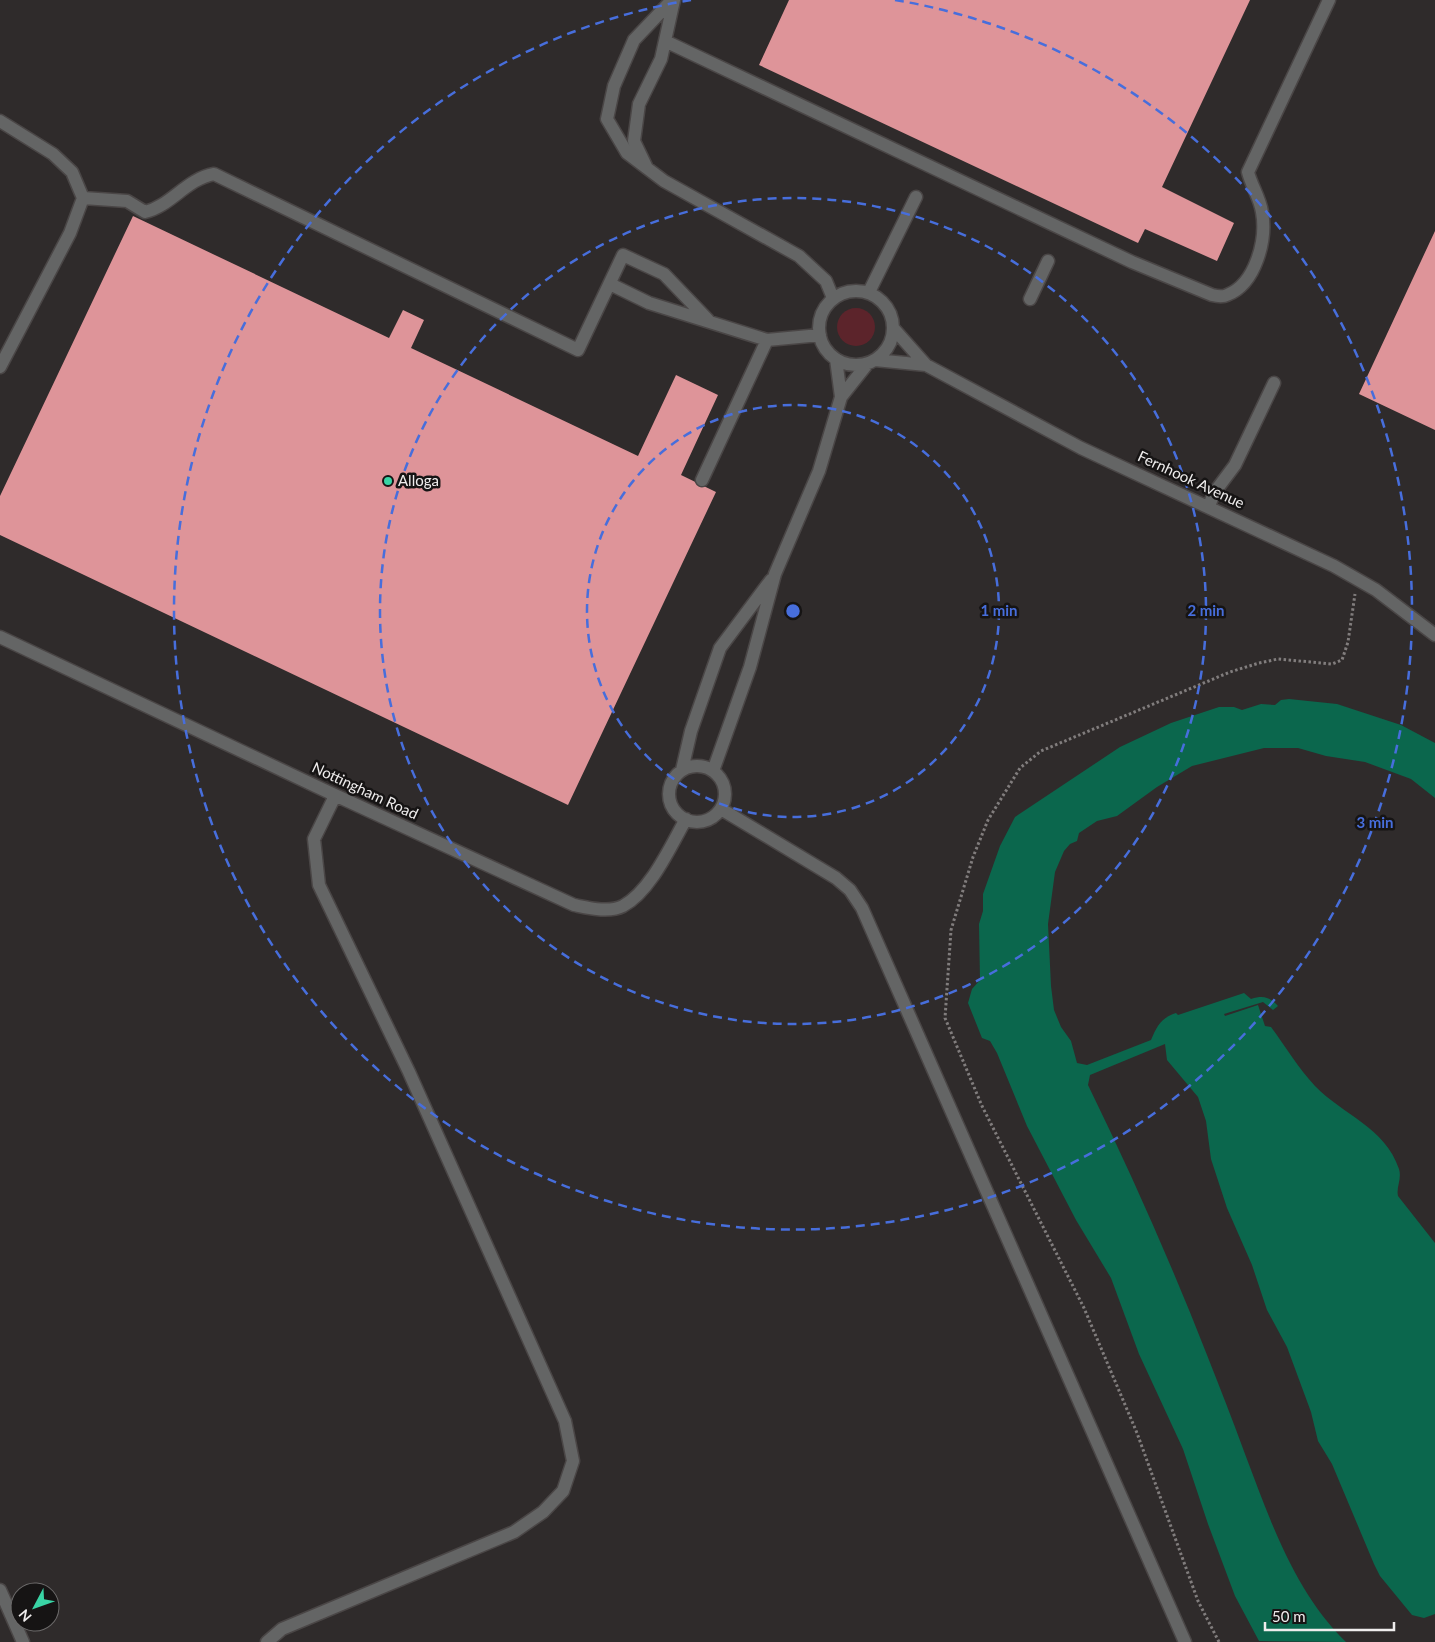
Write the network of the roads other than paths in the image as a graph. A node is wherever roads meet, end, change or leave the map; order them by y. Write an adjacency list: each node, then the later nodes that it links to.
1 (673, 0): 3 (street); 5 (street)
2 (1329, 0): 3 (street)
3 (665, 41): 5 (street)
4 (0, 121): 7 (street)
5 (647, 168): 11 (street)
6 (916, 197): 10 (street)
7 (83, 198): 9 (street); 20 (street)
8 (1048, 261): 12 (street)
9 (610, 284): 13 (street); 13 (street)
10 (869, 292): 11 (street); 14 (street)
11 (833, 298): 15 (street)
12 (1030, 299)
13 (708, 320): 16 (street)
14 (894, 329): 18 (street); 19 (street, Fernhook Avenue)
15 (820, 334): 16 (street); 17 (street)
16 (767, 340): 23 (street)
17 (836, 359): 18 (street); 22 (street)
18 (872, 362): 19 (street, Fernhook Avenue); 22 (street)
19 (926, 365): 24 (street, Fernhook Avenue)
20 (0, 367)
21 (1274, 383): 24 (street)
22 (841, 397): 25 (street)
23 (702, 480)
24 (1209, 506): 26 (street, Fernhook Avenue)
25 (775, 574): 28 (street); 29 (street)
26 (1435, 635)
27 (0, 638): 30 (street, Nottingham Road)
28 (682, 770): 29 (street); 32 (street)
29 (713, 771): 31 (street)
30 (335, 796): 32 (street, Nottingham Road); 35 (street)
31 (720, 809): 32 (street); 36 (street)
32 (686, 819)
33 (0, 1590): 34 (street)
34 (23, 1642)
35 (267, 1642)
36 (1185, 1642)

